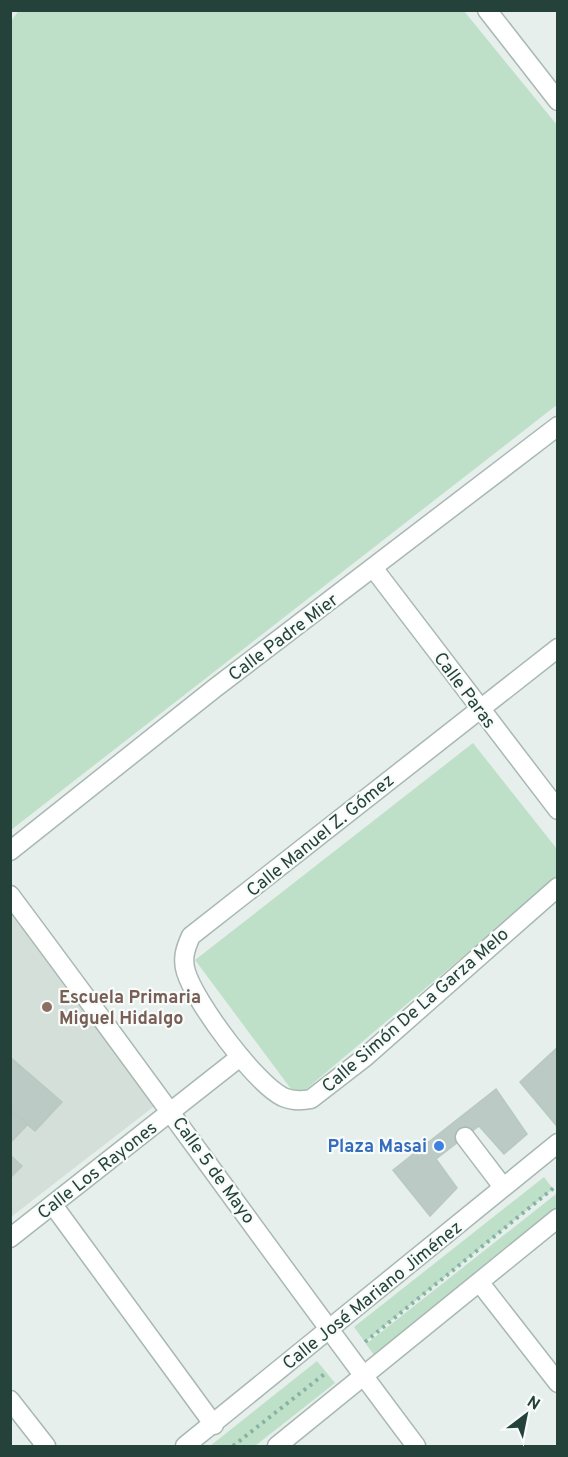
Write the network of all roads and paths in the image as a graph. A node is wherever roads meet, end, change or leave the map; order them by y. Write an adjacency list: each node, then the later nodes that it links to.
1 (487, 10): 2 (street)
2 (558, 101)
3 (558, 426): 4 (street, Calle Padre Mier)
4 (374, 569): 6 (street, Calle Paras); 8 (street, Calle Padre Mier)
5 (558, 648): 6 (street, Calle Manuel Z. Gómez)
6 (478, 709): 7 (street, Calle Paras); 11 (street, Calle Manuel Z. Gómez)
7 (558, 810)
8 (10, 851)
9 (558, 887): 11 (street, Calle Simón De La Garza Melo)
10 (10, 895): 12 (street, Calle 5 de Mayo)
11 (240, 1058): 12 (street, Calle Los Rayones)
12 (172, 1112): 17 (street, Calle Los Rayones); 21 (street, Calle 5 de Mayo)
13 (465, 1137): 16 (street)
14 (558, 1143): 16 (street, Calle José Mariano Jiménez)
15 (556, 1186): 22 (path)
16 (503, 1187): 21 (street, Calle José Mariano Jiménez)
17 (53, 1205): 19 (street, Calle Los Rayones); 27 (street)
18 (558, 1218): 20 (street)
19 (10, 1238)
20 (480, 1283): 24 (street); 25 (street)
21 (329, 1331): 24 (street, Calle 5 de Mayo); 27 (street, Calle José Mariano Jiménez)
22 (365, 1342)
23 (327, 1372): 30 (path)
24 (363, 1376): 31 (street); 32 (street, Calle 5 de Mayo)
25 (558, 1383)
26 (10, 1401): 28 (street)
27 (214, 1425): 29 (street, Calle José Mariano Jiménez)
28 (46, 1446)
29 (185, 1446)
30 (233, 1446)
31 (277, 1446)
32 (416, 1446)

